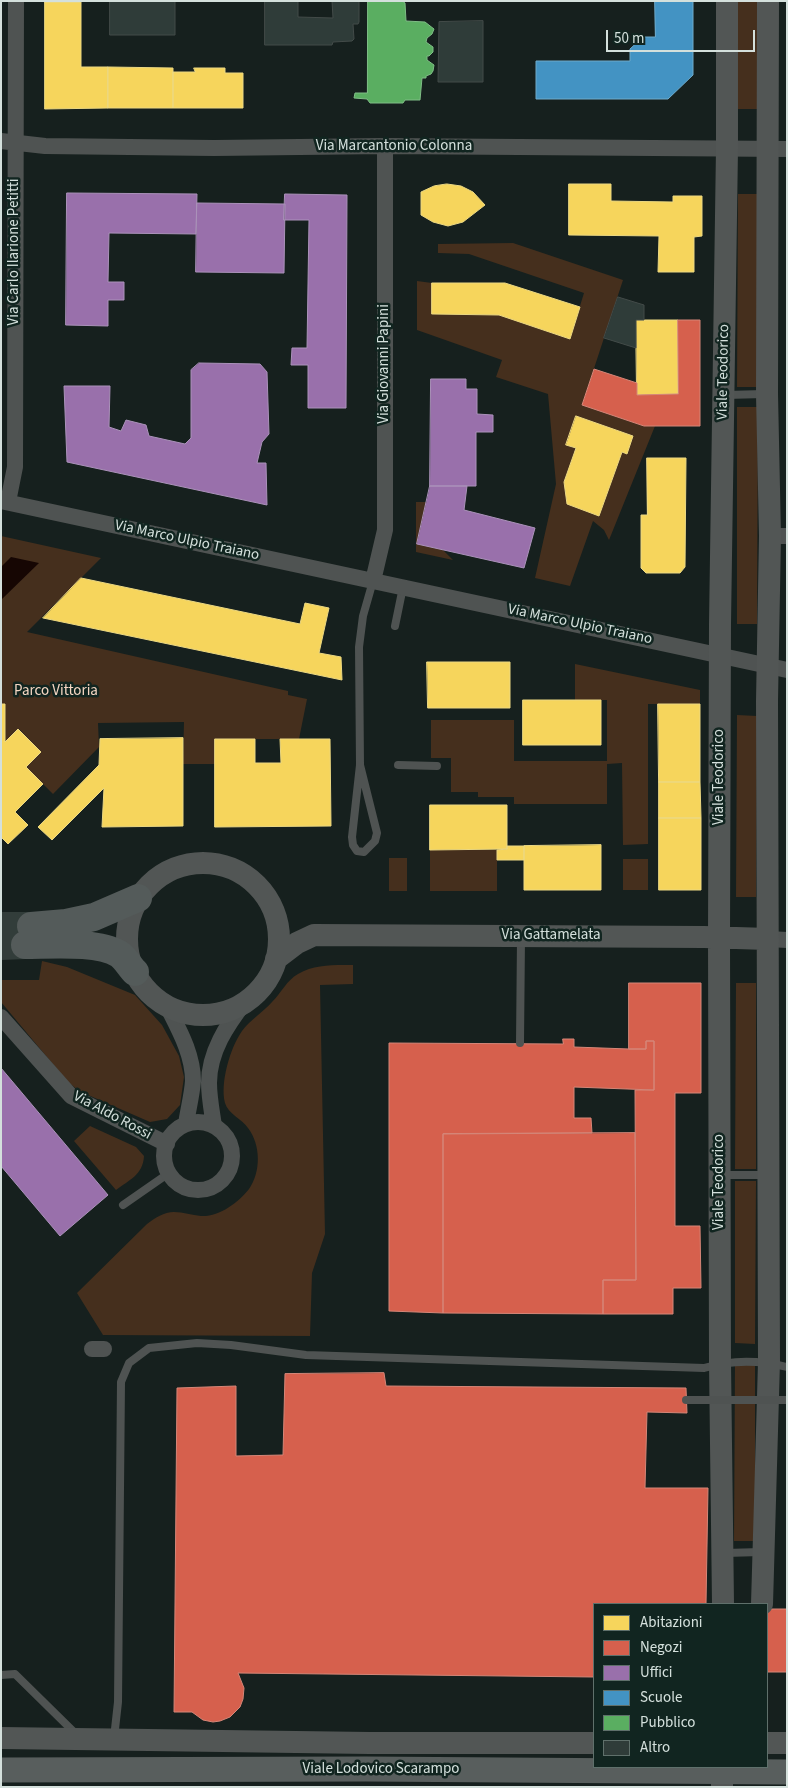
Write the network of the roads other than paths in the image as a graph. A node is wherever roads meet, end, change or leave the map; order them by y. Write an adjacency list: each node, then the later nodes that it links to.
1 (16, 1): 4 (street, Via Carlo Ilarione Petitti)
2 (727, 1): 6 (street, Viale Teodorico)
3 (768, 1): 7 (street)
4 (8, 141): 5 (street, Via Marcantonio Colonna); 10 (street, Via Carlo Ilarione Petitti)
5 (386, 146): 6 (street, Via Marcantonio Colonna); 12 (street, Via Giovanni Papini)
6 (727, 148): 7 (street, Via Marcantonio Colonna); 9 (street, Viale Teodorico)
7 (777, 149): 8 (street)
8 (767, 394): 9 (lane); 11 (street)
9 (724, 395): 15 (street, Viale Teodorico)
10 (5, 502): 12 (street, Via Marco Ulpio Traiano)
11 (778, 536): 16 (street)
12 (373, 581): 13 (street, Via Marco Ulpio Traiano); 17 (lane)
13 (403, 587): 14 (lane); 15 (street, Via Marco Ulpio Traiano)
14 (395, 626)
15 (720, 656): 16 (street, Via Marco Ulpio Traiano); 24 (street, Viale Teodorico)
16 (778, 668): 25 (street)
17 (360, 765): 17 (lane)
18 (398, 765): 19 (lane)
19 (437, 766)
20 (138, 898): 21 (street); 27 (street); 27 (highway)
21 (274, 913): 22 (street, Via Gattamelata); 26 (street)
22 (314, 935): 23 (street, Via Gattamelata); 26 (street, Via Gattamelata)
23 (521, 936): 24 (street, Via Gattamelata); 31 (lane)
24 (719, 938): 25 (street, Via Gattamelata); 36 (street, Viale Teodorico)
25 (777, 940): 37 (street)
26 (276, 959): 28 (street)
27 (135, 972): 29 (street)
28 (245, 1002): 29 (street); 33 (street)
29 (168, 1006): 32 (street)
30 (1, 1017): 34 (street, Via Aldo Rossi)
31 (520, 1044)
32 (186, 1124): 33 (street); 34 (street, Via Aldo Rossi)
33 (214, 1126): 35 (street)
34 (166, 1144): 35 (street, Via Aldo Rossi)
35 (169, 1173): 38 (lane)
36 (720, 1175): 37 (lane); 39 (street, Viale Teodorico)
37 (768, 1175): 40 (street)
38 (123, 1205)
39 (720, 1363): 40 (lane); 44 (street, Viale Teodorico); 50 (lane)
40 (778, 1365): 43 (street)
41 (686, 1400): 42 (lane, bridge)
42 (787, 1400)
43 (763, 1552): 44 (lane); 46 (street)
44 (723, 1553): 45 (street, Viale Teodorico)
45 (723, 1603)
46 (762, 1603)
47 (1, 1675): 49 (lane)
48 (1, 1738): 49 (street, Viale Lodovico Scarampo)
49 (83, 1740): 50 (street, Viale Lodovico Scarampo)
50 (114, 1740): 51 (street, Viale Lodovico Scarampo)
51 (593, 1743)
52 (768, 1743): 53 (street)
53 (787, 1743)
54 (1, 1770): 56 (main road, Viale Lodovico Scarampo)
55 (787, 1772): 57 (main road, Viale Lodovico Scarampo)
56 (722, 1775): 57 (main road, Viale Lodovico Scarampo)
57 (761, 1775)

